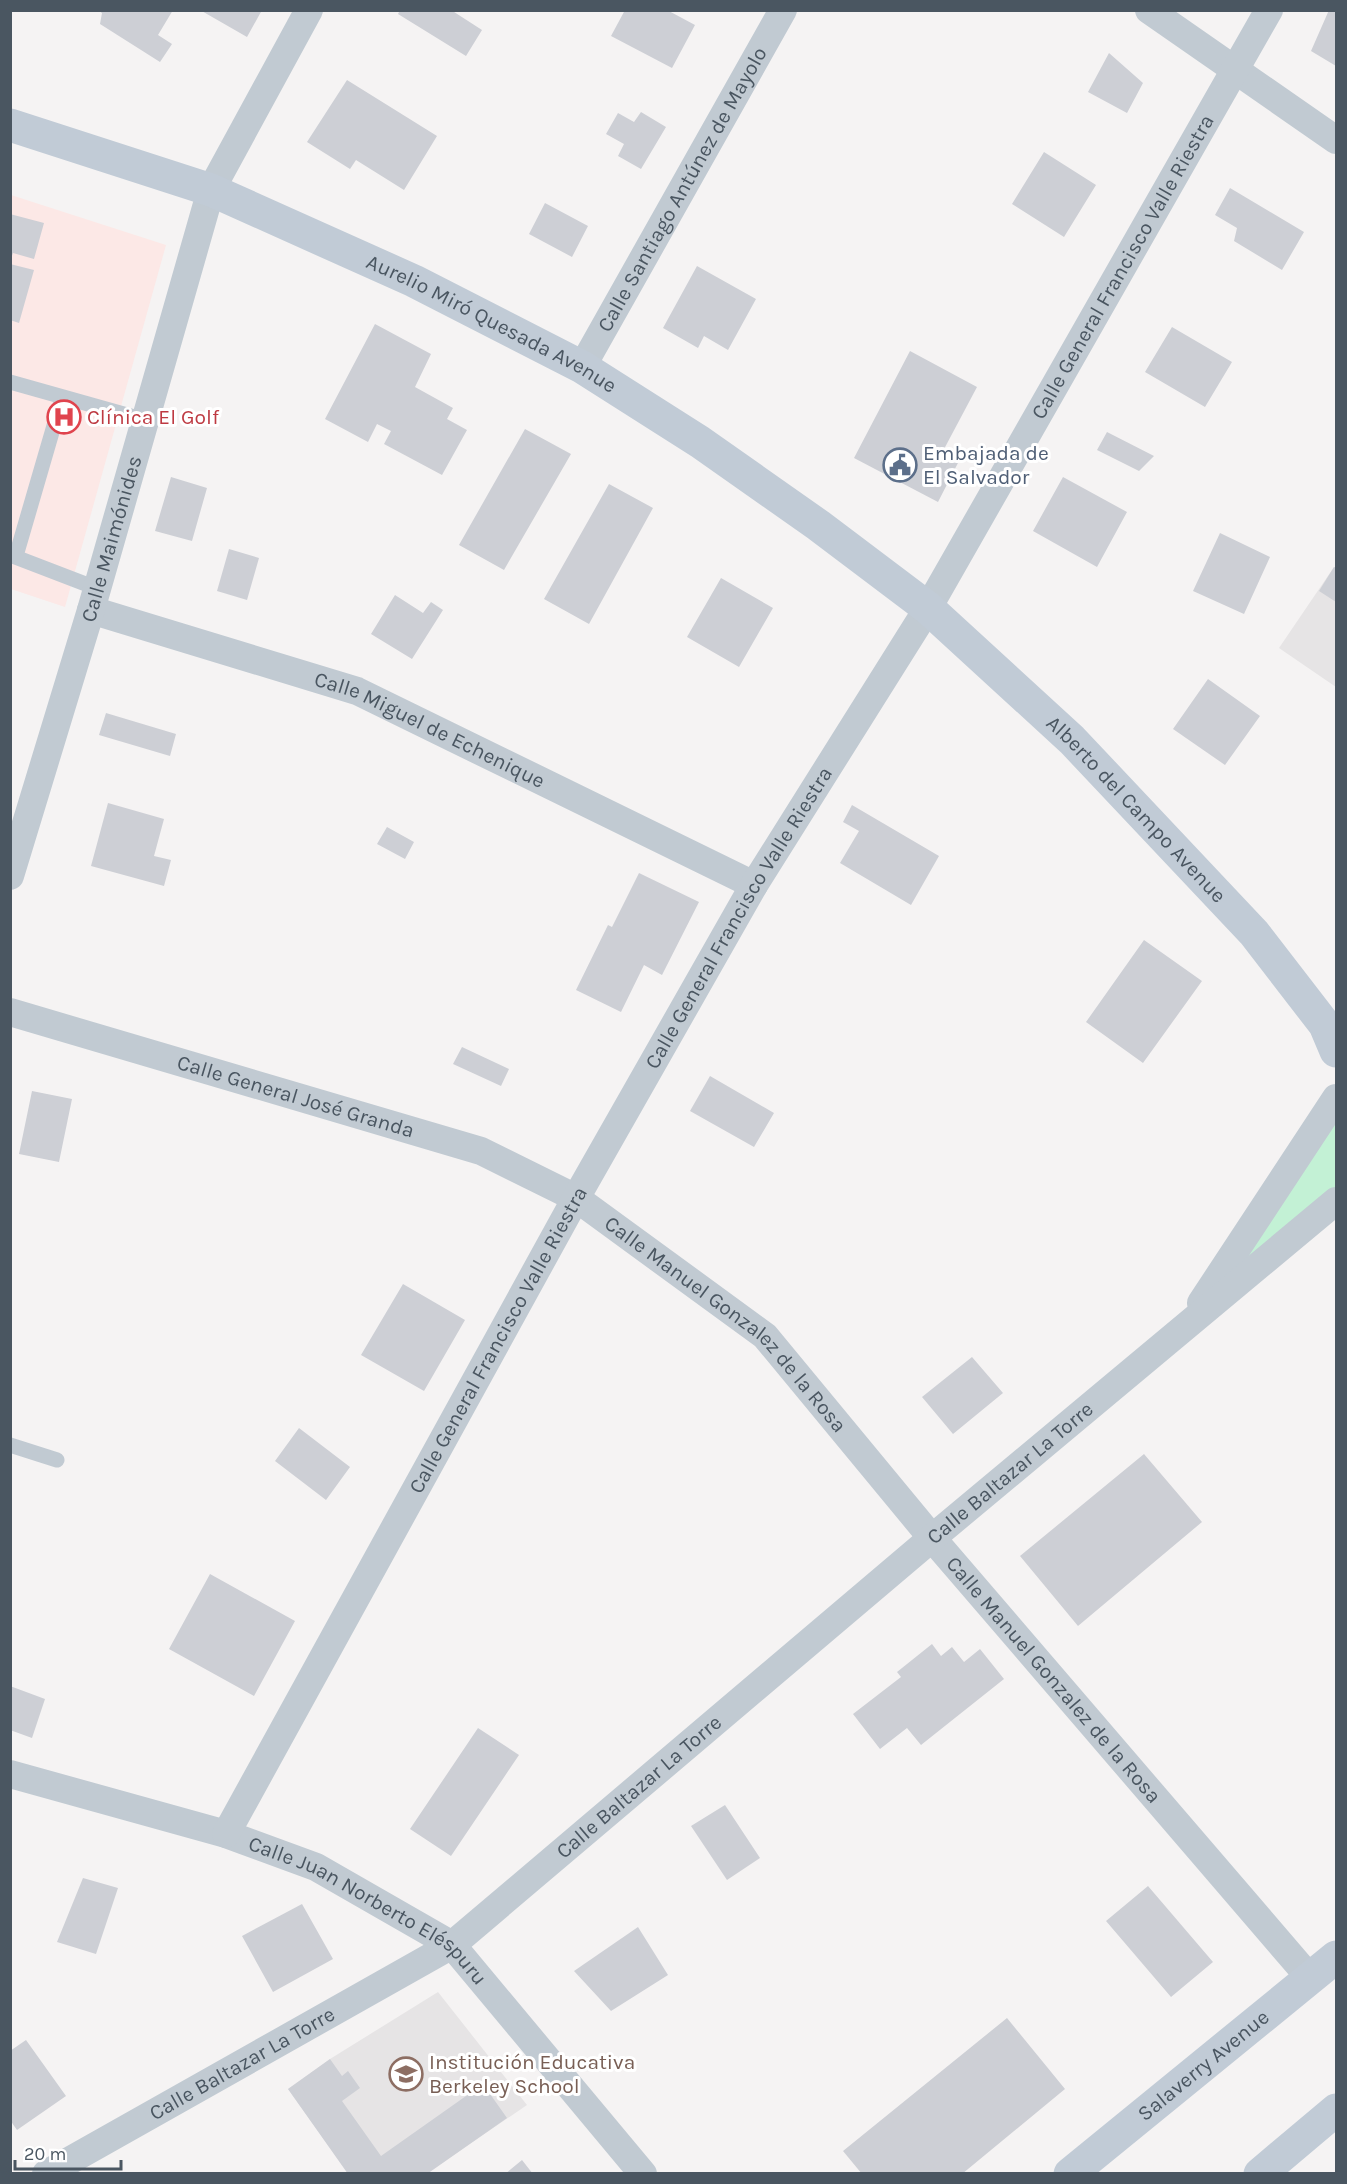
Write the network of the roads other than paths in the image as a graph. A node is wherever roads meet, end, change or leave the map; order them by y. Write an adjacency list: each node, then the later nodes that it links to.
1 (309, 10): 8 (street, Calle Maimónides)
2 (783, 10): 9 (street, Calle Santiago Antúnez de Mayolo)
3 (1149, 10): 5 (street)
4 (1269, 10): 5 (street, Calle General Francisco Valle Riestra)
5 (1235, 72): 7 (street); 15 (street, Calle General Francisco Valle Riestra)
6 (10, 125): 8 (main road, Aurelio Miró Quesada Avenue)
7 (1336, 140)
8 (211, 190): 9 (main road, Aurelio Miró Quesada Avenue); 12 (street, Calle Maimónides)
9 (582, 367): 15 (main road, Aurelio Miró Quesada Avenue)
10 (10, 382): 11 (lane)
11 (62, 398): 12 (lane); 13 (lane)
12 (145, 420): 14 (street, Calle Maimónides)
13 (13, 556): 14 (lane)
14 (93, 599): 16 (street, Calle Maimónides); 17 (street, Calle Miguel de Echenique)
15 (928, 608): 17 (street, Calle General Francisco Valle Riestra); 19 (main road, Alberto del Campo Avenue)
16 (10, 876)
17 (754, 885): 21 (street, Calle General Francisco Valle Riestra)
18 (10, 1012): 21 (street, Calle General José Granda)
19 (1333, 1036)
20 (1336, 1098): 23 (street, Calle Baltazar La Torre)
21 (576, 1198): 26 (street, Calle Manuel Gonzalez de la Rosa); 28 (street, Calle General Francisco Valle Riestra)
22 (1336, 1201): 23 (street, Calle Baltazar La Torre)
23 (1184, 1330): 26 (street, Calle Baltazar La Torre)
24 (10, 1445): 25 (lane)
25 (57, 1460)
26 (932, 1538): 29 (street, Calle Baltazar La Torre); 31 (street, Calle Manuel Gonzalez de la Rosa)
27 (10, 1774): 28 (street, Calle Juan Norberto Eléspuru)
28 (226, 1834): 29 (street, Calle Juan Norberto Eléspuru)
29 (452, 1945): 33 (street, Calle Baltazar La Torre); 34 (street, Calle Juan Norberto Eléspuru)
30 (1336, 1957): 31 (main road, Salaverry Avenue)
31 (1310, 1978): 35 (main road, Salaverry Avenue)
32 (1336, 2110): 36 (main road)
33 (46, 2174)
34 (643, 2174)
35 (1070, 2174)
36 (1260, 2174)

